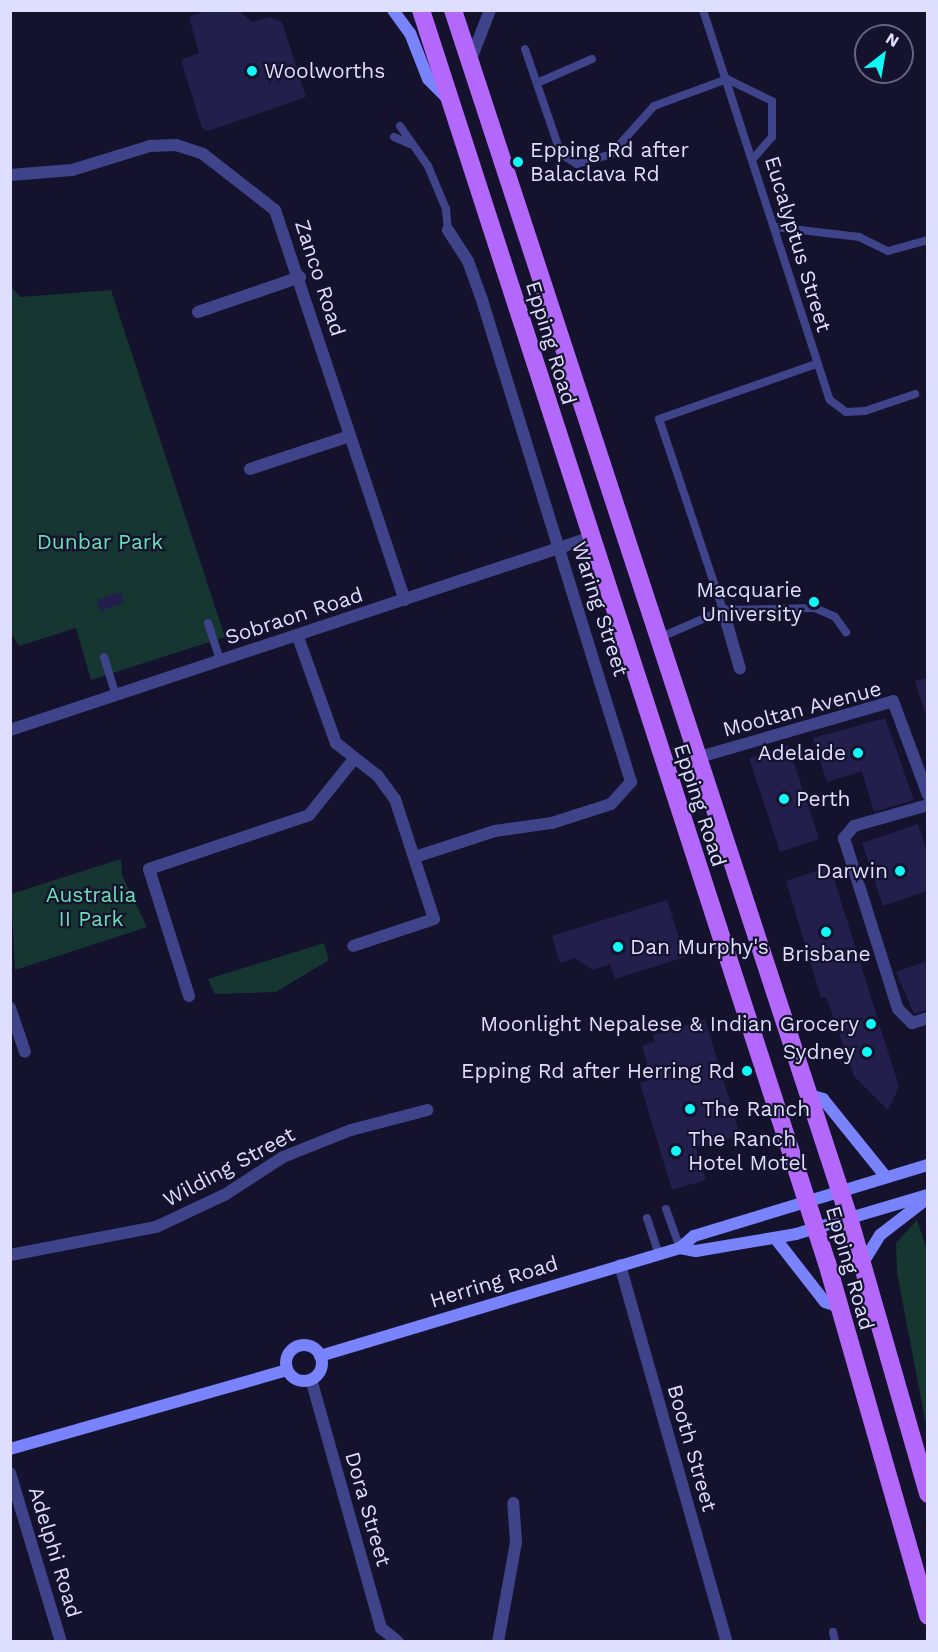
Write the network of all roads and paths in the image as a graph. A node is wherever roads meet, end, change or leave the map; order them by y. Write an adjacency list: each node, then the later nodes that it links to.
1 (393, 10): 11 (street)
2 (421, 10): 11 (main road, Epping Road)
3 (453, 10): 8 (main road, Epping Road)
4 (490, 10): 8 (street)
5 (703, 10): 9 (lane, Eucalyptus Street)
6 (525, 49): 10 (lane)
7 (592, 59): 10 (lane)
8 (470, 65): 33 (main road, Epping Road)
9 (727, 79): 10 (lane); 15 (lane, Eucalyptus Street); 15 (lane)
10 (537, 83)
11 (449, 101): 26 (main road, Epping Road)
12 (400, 126): 14 (lane)
13 (394, 137): 14 (lane)
14 (410, 144): 18 (lane)
15 (753, 159): 17 (lane, Eucalyptus Street)
16 (10, 175): 20 (street, Zanco Road)
17 (775, 226): 19 (lane); 22 (lane, Eucalyptus Street)
18 (448, 230): 27 (street, Waring Street)
19 (927, 240)
20 (300, 277): 21 (street); 24 (street, Zanco Road)
21 (198, 312)
22 (816, 364): 23 (lane, Eucalyptus Street); 29 (lane)
23 (915, 394)
24 (350, 436): 25 (street); 28 (street, Zanco Road)
25 (250, 469)
26 (589, 538): 27 (street, Sobraon Road); 55 (main road, Epping Road)
27 (560, 548): 28 (street, Sobraon Road); 43 (street, Waring Street)
28 (405, 600): 32 (street, Sobraon Road)
29 (723, 610): 31 (lane); 33 (lane); 36 (street)
30 (208, 623): 35 (lane)
31 (846, 632)
32 (298, 637): 35 (street, Sobraon Road); 40 (street)
33 (657, 639): 39 (main road, Epping Road)
34 (104, 657): 37 (lane)
35 (220, 661): 37 (street, Sobraon Road)
36 (740, 669)
37 (116, 696): 38 (street, Sobraon Road)
38 (10, 730)
39 (696, 758): 41 (street, Mooltan Avenue); 49 (main road, Epping Road)
40 (354, 759): 43 (street); 45 (street)
41 (927, 795)
42 (927, 805): 47 (street)
43 (415, 857): 44 (street)
44 (353, 946)
45 (189, 996)
46 (10, 1008): 48 (street)
47 (927, 1018)
48 (25, 1053)
49 (806, 1094): 52 (street); 53 (main road, Epping Road)
50 (427, 1110): 63 (street, Wilding Street)
51 (927, 1166): 52 (street, Herring Road)
52 (886, 1178): 53 (street, Herring Road)
53 (840, 1192): 55 (street, Herring Road); 58 (main road, Epping Road)
54 (927, 1196): 58 (street, Herring Road); 64 (street)
55 (807, 1202): 59 (main road, Epping Road); 61 (street, Herring Road)
56 (666, 1209): 61 (lane)
57 (647, 1218): 62 (lane)
58 (849, 1218): 59 (street, Herring Road); 64 (main road, Epping Road)
59 (815, 1229): 60 (street, Herring Road); 66 (main road, Epping Road)
60 (775, 1238): 61 (street, Herring Road); 66 (street)
61 (680, 1248): 62 (street, Herring Road)
62 (659, 1254): 65 (street, Herring Road)
63 (10, 1255)
64 (862, 1264): 72 (main road, Epping Road)
65 (620, 1265): 67 (street, Herring Road); 79 (street, Booth Street)
66 (837, 1306): 74 (main road, Epping Road)
67 (320, 1356): 68 (street); 69 (street)
68 (287, 1370): 69 (street); 70 (street)
69 (311, 1380): 77 (street, Dora Street)
70 (10, 1449)
71 (10, 1473): 76 (street, Adelphi Road)
72 (927, 1494)
73 (513, 1503): 78 (street)
74 (927, 1616)
75 (833, 1632): 80 (lane)
76 (61, 1641)
77 (398, 1641)
78 (498, 1641)
79 (727, 1641)
80 (836, 1641)

